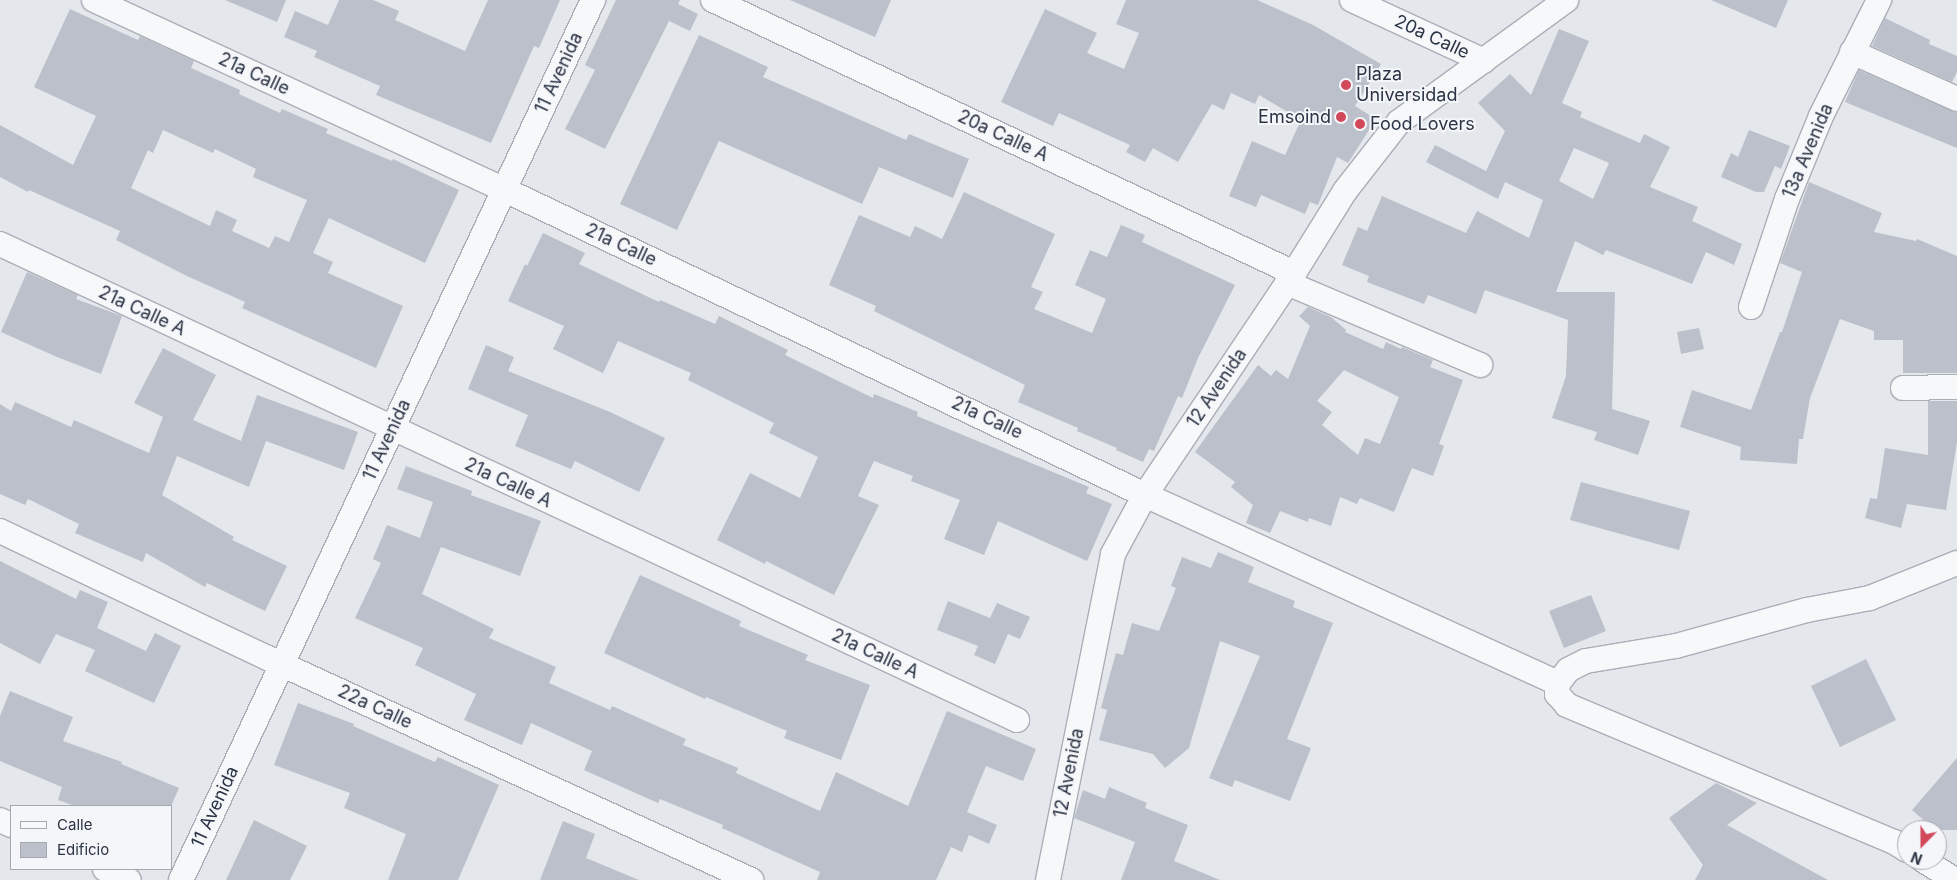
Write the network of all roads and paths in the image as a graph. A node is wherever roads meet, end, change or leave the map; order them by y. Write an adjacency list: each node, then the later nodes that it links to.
1 (94, 0): 10 (street, 21a Calle)
2 (593, 0): 10 (street, 11 Avenida)
3 (713, 0): 12 (street, 20a Calle A)
4 (1352, 0): 8 (street, 20a Calle)
5 (1566, 0): 8 (street, 12 Avenida)
6 (1879, 0): 7 (street, 13a Avenida)
7 (1852, 52): 9 (street); 13 (street, 13a Avenida)
8 (1484, 61): 12 (street, 12 Avenida)
9 (1957, 98)
10 (505, 190): 17 (street, 11 Avenida); 18 (street, 21a Calle)
11 (0, 244): 17 (street, 21a Calle A)
12 (1291, 278): 14 (street, 20a Calle A); 18 (street, 12 Avenida)
13 (1750, 307)
14 (1480, 365)
15 (1957, 387): 16 (street)
16 (1903, 388)
17 (392, 429): 21 (street, 11 Avenida); 23 (street, 21a Calle A)
18 (1145, 494): 22 (street, 21a Calle); 30 (street, 12 Avenida)
19 (0, 531): 21 (street, 22a Calle)
20 (1957, 563): 22 (street)
21 (282, 664): 28 (street, 11 Avenida); 29 (street, 22a Calle)
22 (1558, 683): 24 (street)
23 (1017, 720)
24 (1897, 844)
25 (107, 870): 27 (street)
26 (1939, 870): 31 (street)
27 (129, 880)
28 (181, 880)
29 (751, 880)
30 (1048, 880)
31 (1955, 880)

